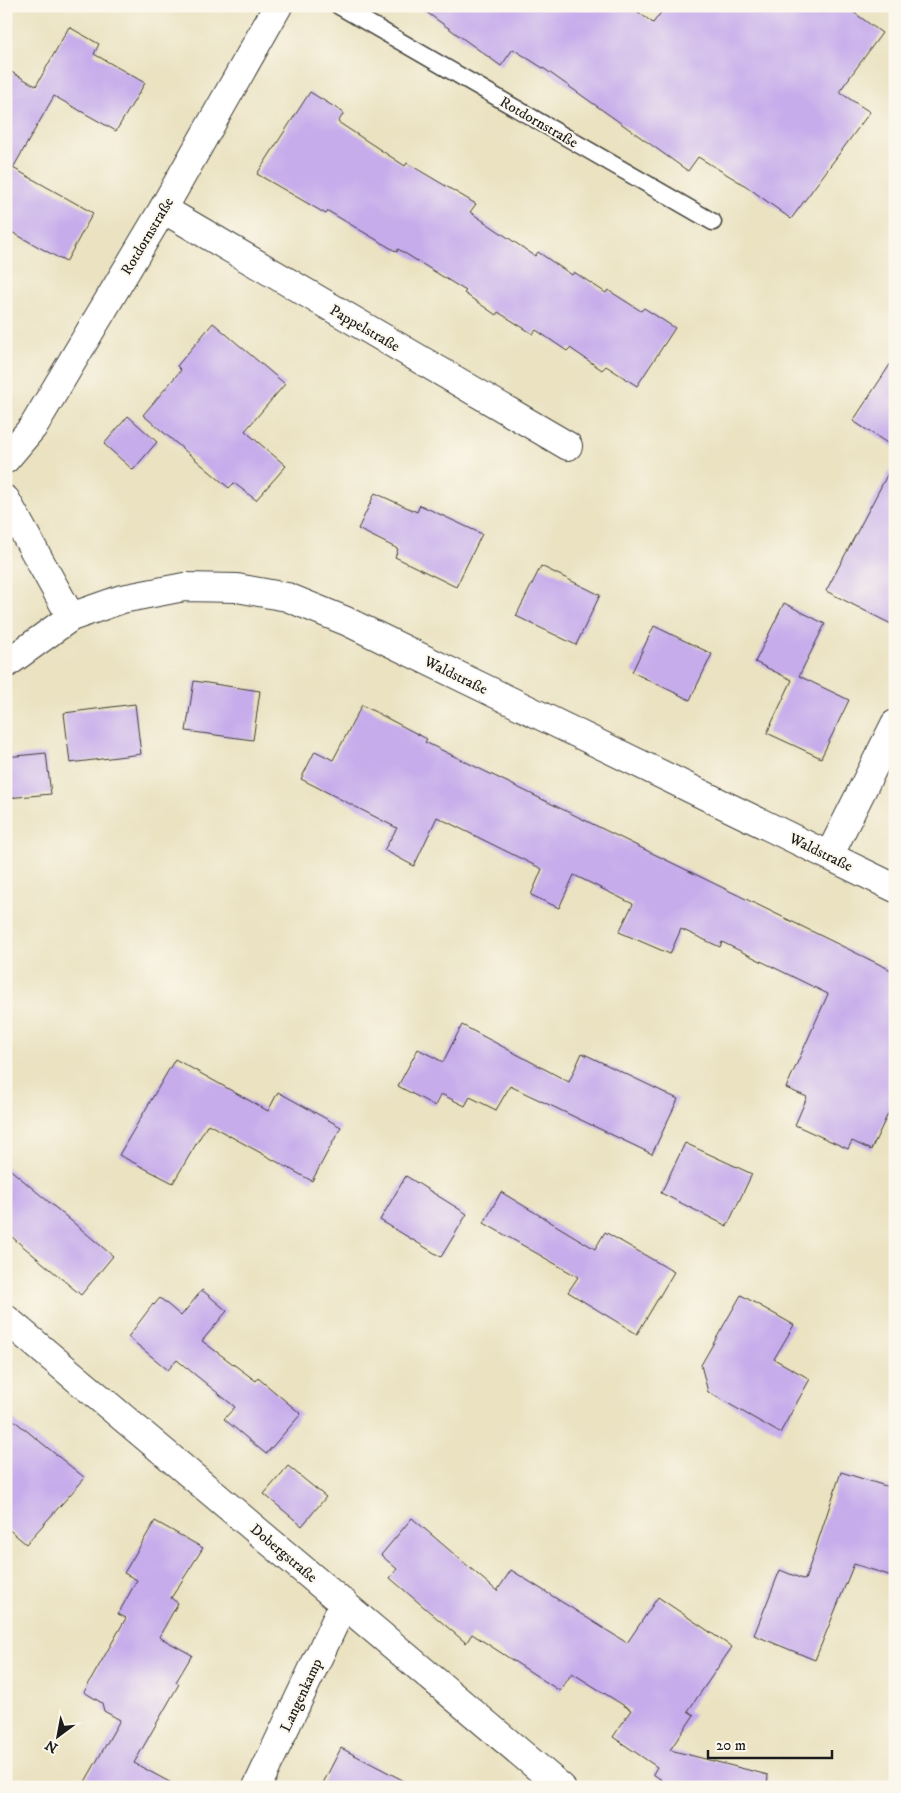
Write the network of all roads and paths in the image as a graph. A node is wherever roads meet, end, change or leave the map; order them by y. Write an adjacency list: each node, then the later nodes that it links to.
1 (278, 6): 3 (street, Rotdornstraße)
2 (339, 6): 4 (lane, Rotdornstraße)
3 (163, 209): 5 (street, Pappelstraße); 6 (street, Rotdornstraße)
4 (713, 222)
5 (568, 446)
6 (6, 460)
7 (6, 500): 8 (street)
8 (71, 617): 9 (street, Waldstraße); 11 (street, Waldstraße)
9 (6, 664)
10 (895, 724): 11 (street)
11 (829, 856): 12 (street, Waldstraße)
12 (895, 888)
13 (6, 1319): 14 (street, Dobergstraße)
14 (344, 1603): 15 (street, Langenkamp); 16 (street, Dobergstraße)
15 (257, 1787)
16 (561, 1787)

